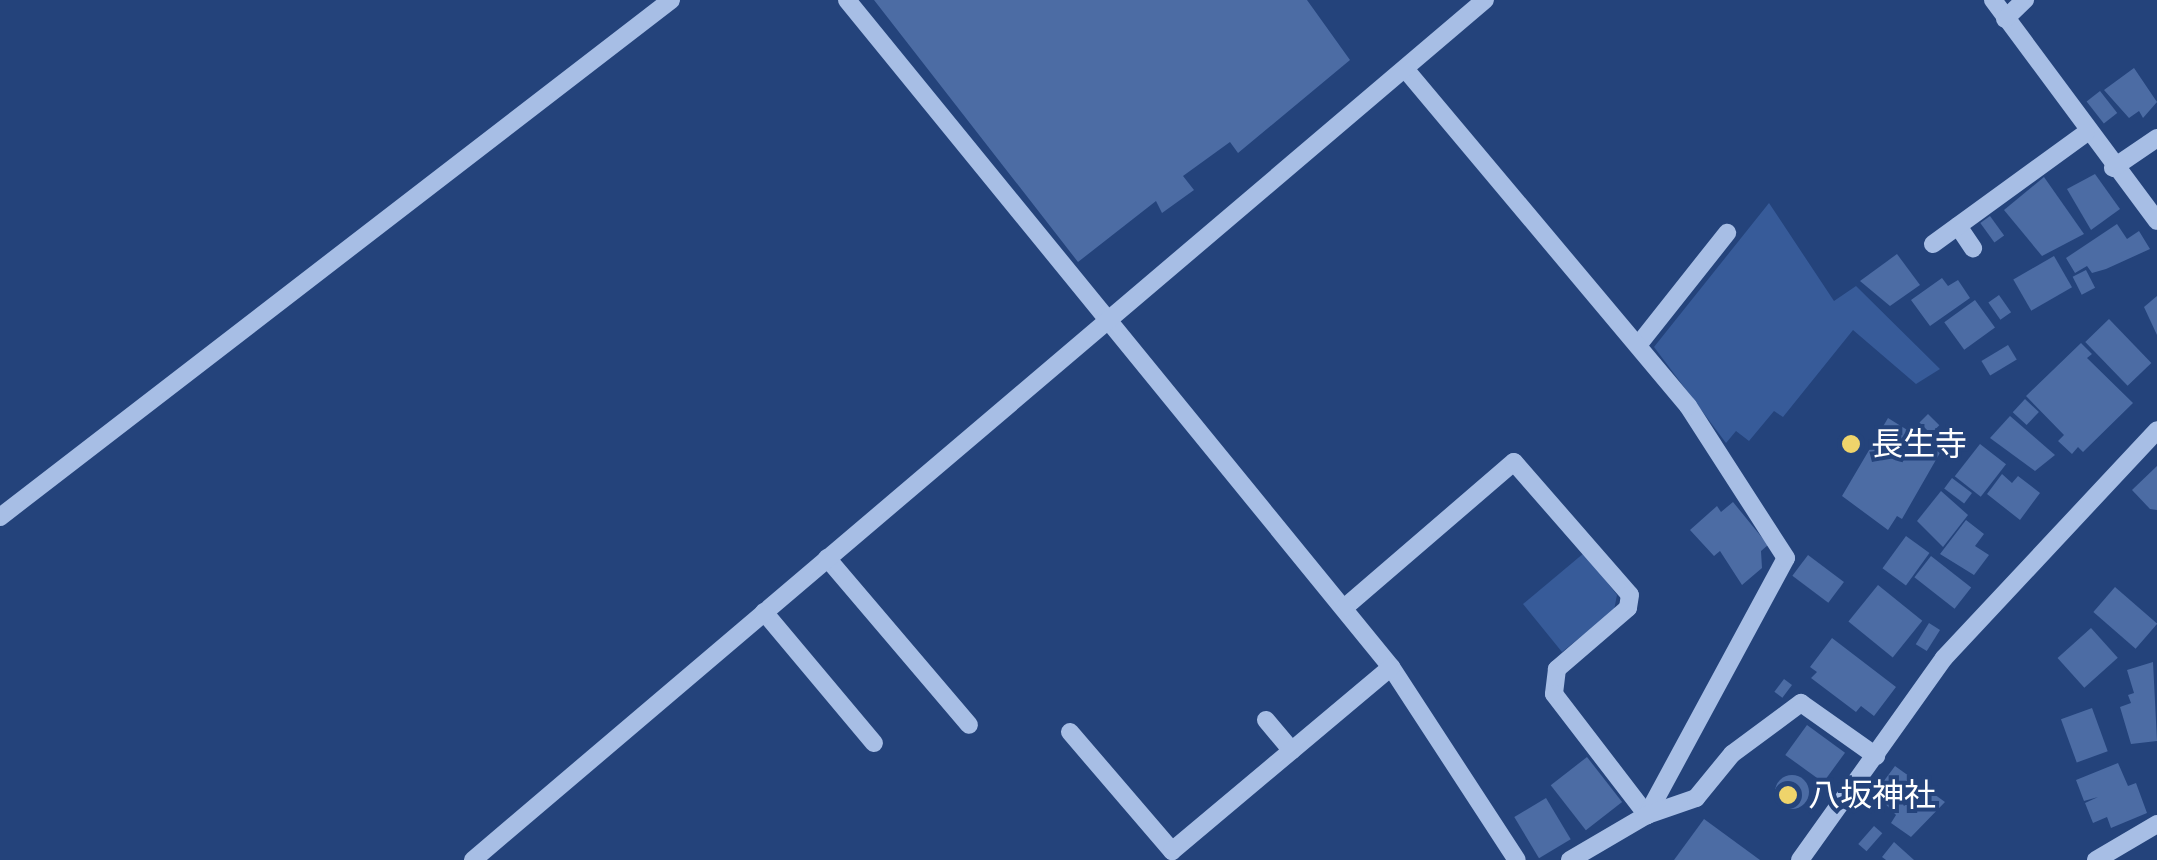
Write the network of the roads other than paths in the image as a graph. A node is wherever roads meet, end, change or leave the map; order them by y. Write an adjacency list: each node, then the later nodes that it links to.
1 (671, 0): 19 (street)
2 (847, 0): 16 (street)
3 (1484, 0): 7 (street)
4 (1993, 0): 6 (street)
5 (2026, 0): 6 (street)
6 (2005, 18): 8 (street)
7 (1404, 69): 16 (street); 17 (street)
8 (2086, 134): 10 (street); 12 (street)
9 (2157, 138): 10 (street)
10 (2113, 168): 11 (street)
11 (2157, 221)
12 (1958, 226): 14 (street); 15 (street)
13 (1728, 233): 17 (street)
14 (1933, 244)
15 (1974, 248)
16 (1105, 324): 20 (street); 21 (street)
17 (1638, 344): 30 (street)
18 (2157, 430): 29 (street)
19 (0, 517)
20 (827, 558): 22 (street); 25 (street)
21 (1344, 608): 23 (street); 30 (street)
22 (764, 612): 27 (street); 32 (street)
23 (1391, 668): 28 (street); 33 (street)
24 (1266, 720): 28 (street)
25 (969, 725)
26 (1070, 732): 28 (street)
27 (874, 743)
28 (1292, 751)
29 (1876, 756): 30 (street); 35 (street)
30 (1647, 815): 34 (street)
31 (2157, 824): 36 (street)
32 (472, 860)
33 (1516, 860)
34 (1570, 860)
35 (1800, 860)
36 (2096, 860)

